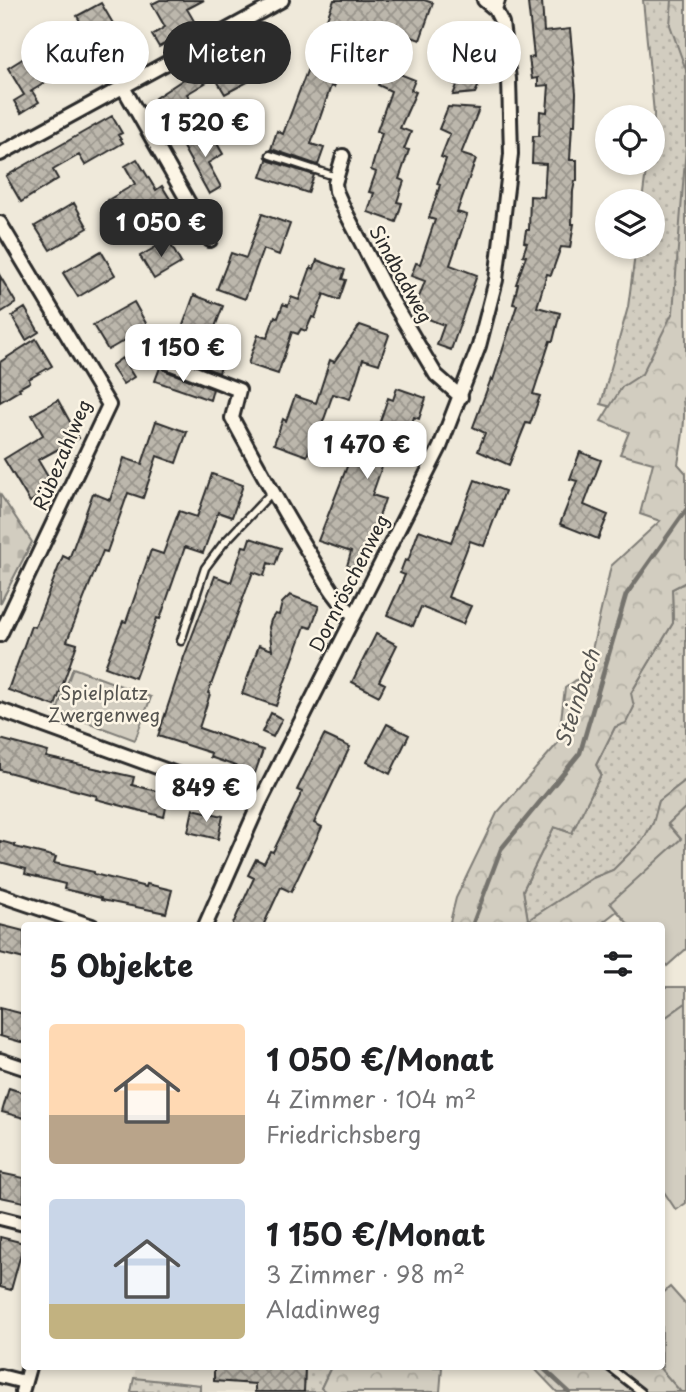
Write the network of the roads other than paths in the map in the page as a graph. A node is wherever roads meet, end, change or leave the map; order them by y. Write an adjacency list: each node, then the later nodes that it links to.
1 (282, 0): 4 (street)
2 (484, 0): 3 (street)
3 (497, 4): 12 (street, Dornröschenweg)
4 (122, 87): 5 (street); 10 (street)
5 (0, 154)
6 (270, 155): 8 (lane)
7 (343, 156): 8 (street)
8 (337, 177): 12 (street, Sindbadweg)
9 (0, 223): 15 (street, Rübezahlweg)
10 (210, 240)
11 (169, 363): 13 (street)
12 (461, 397): 14 (street, Dornröschenweg)
13 (272, 492): 14 (street); 16 (lane)
14 (354, 615): 18 (street, Dornröschenweg)
15 (0, 635)
16 (181, 641)
17 (0, 710): 18 (street)
18 (259, 804): 21 (street, Dornröschenweg)
19 (0, 895): 20 (street)
20 (80, 922)
21 (207, 922)
22 (0, 1060): 23 (street)
23 (21, 1067)
24 (0, 1217): 25 (street)
25 (21, 1223)
26 (28, 1370): 29 (street)
27 (613, 1370): 30 (lane)
28 (0, 1376): 29 (street)
29 (23, 1387)
30 (640, 1392)

